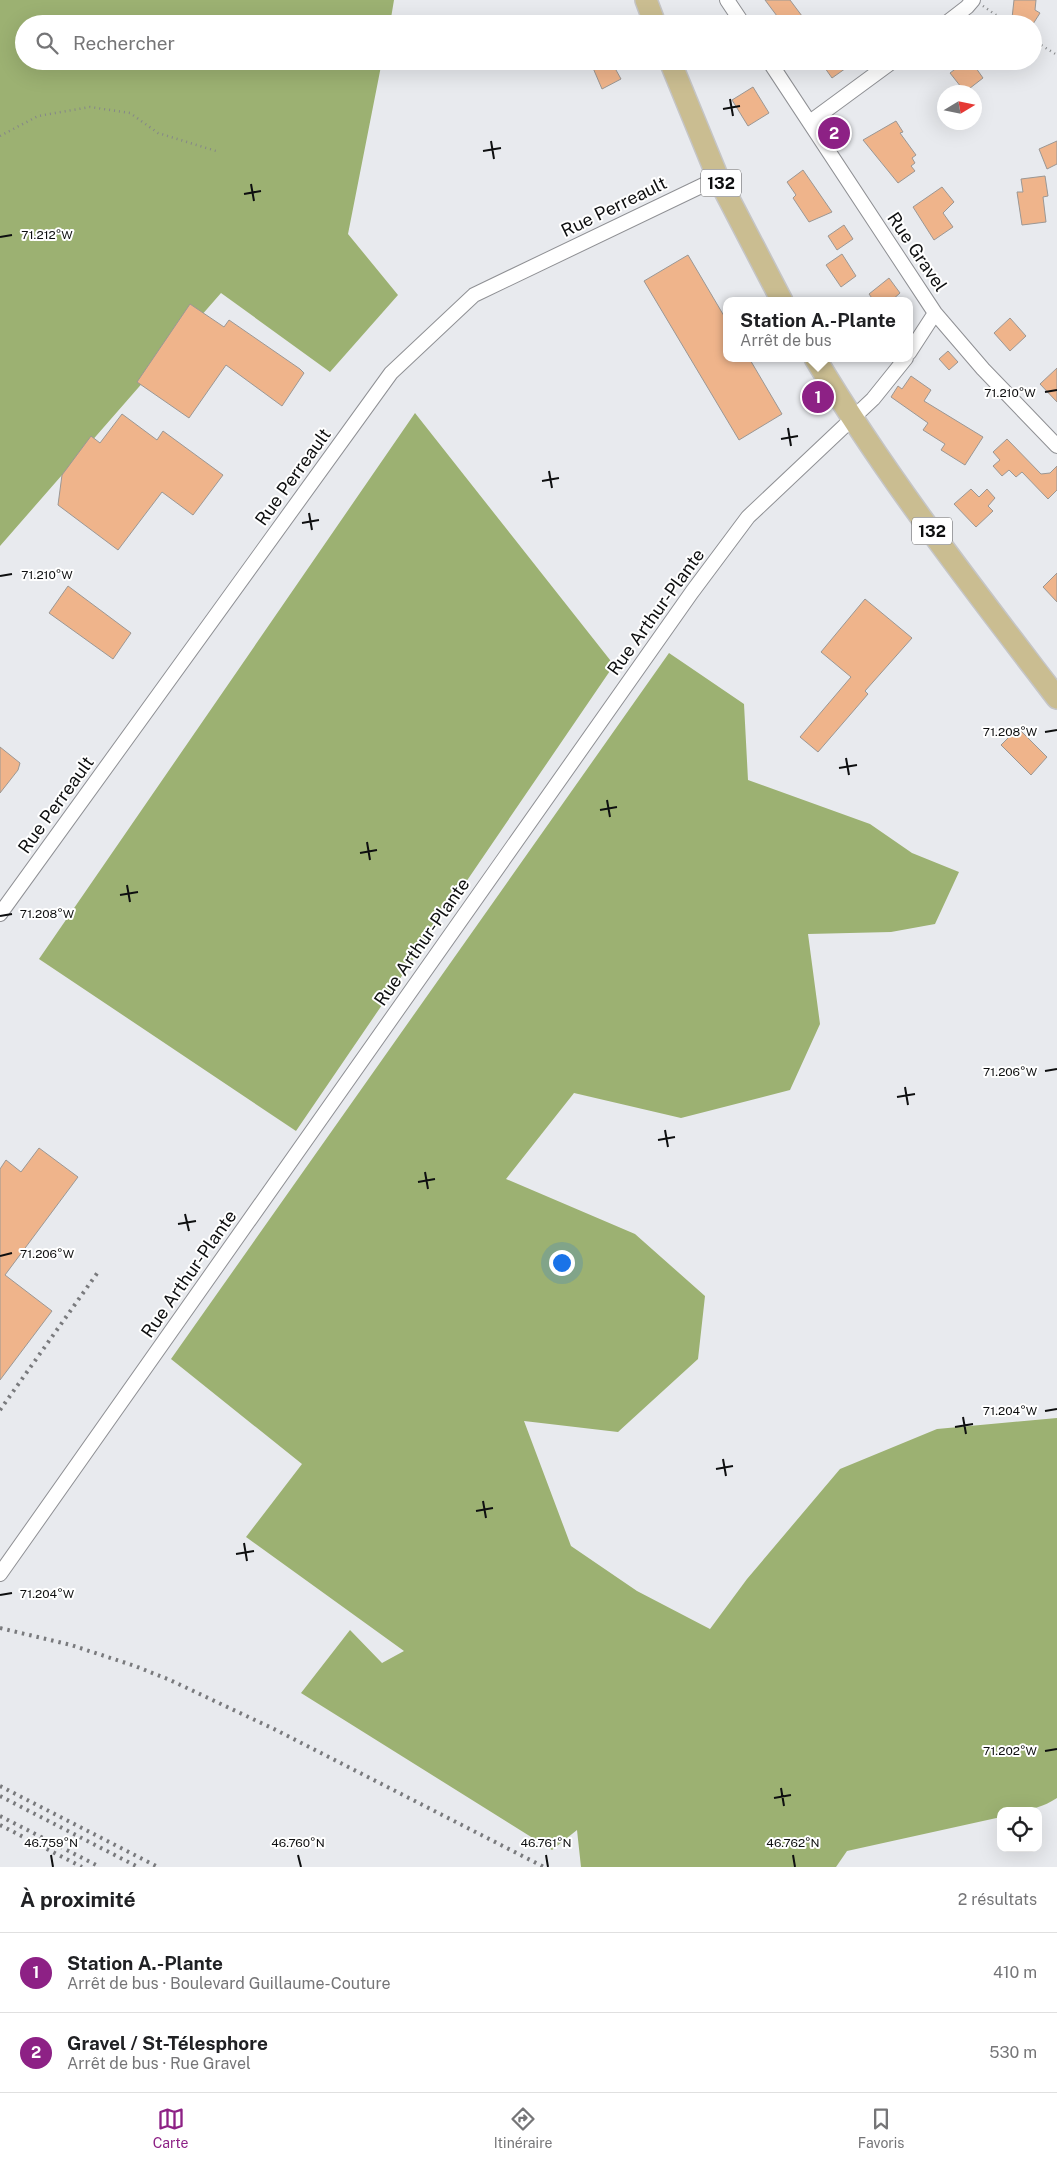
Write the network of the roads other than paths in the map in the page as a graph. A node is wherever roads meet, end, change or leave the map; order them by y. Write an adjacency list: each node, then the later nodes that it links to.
1 (646, 0): 4 (main road)
2 (727, 0): 5 (street)
3 (977, 2): 6 (street)
4 (652, 15)
5 (737, 15)
6 (957, 15)
7 (674, 70): 11 (main road, 132)
8 (775, 70): 10 (street, Rue Gravel)
9 (882, 70): 10 (street)
10 (810, 122): 13 (street, Rue Gravel)
11 (718, 178): 12 (main road, 132); 20 (street, Rue Perreault)
12 (780, 297)
13 (935, 313): 14 (street); 18 (street, Rue Gravel)
14 (913, 347)
15 (818, 362): 17 (main road, 132)
16 (903, 362): 17 (street, Rue Arthur-Plante)
17 (852, 416): 19 (main road, 132); 21 (street, Rue Arthur-Plante)
18 (1057, 446)
19 (1057, 698)
20 (0, 914)
21 (0, 1574)

